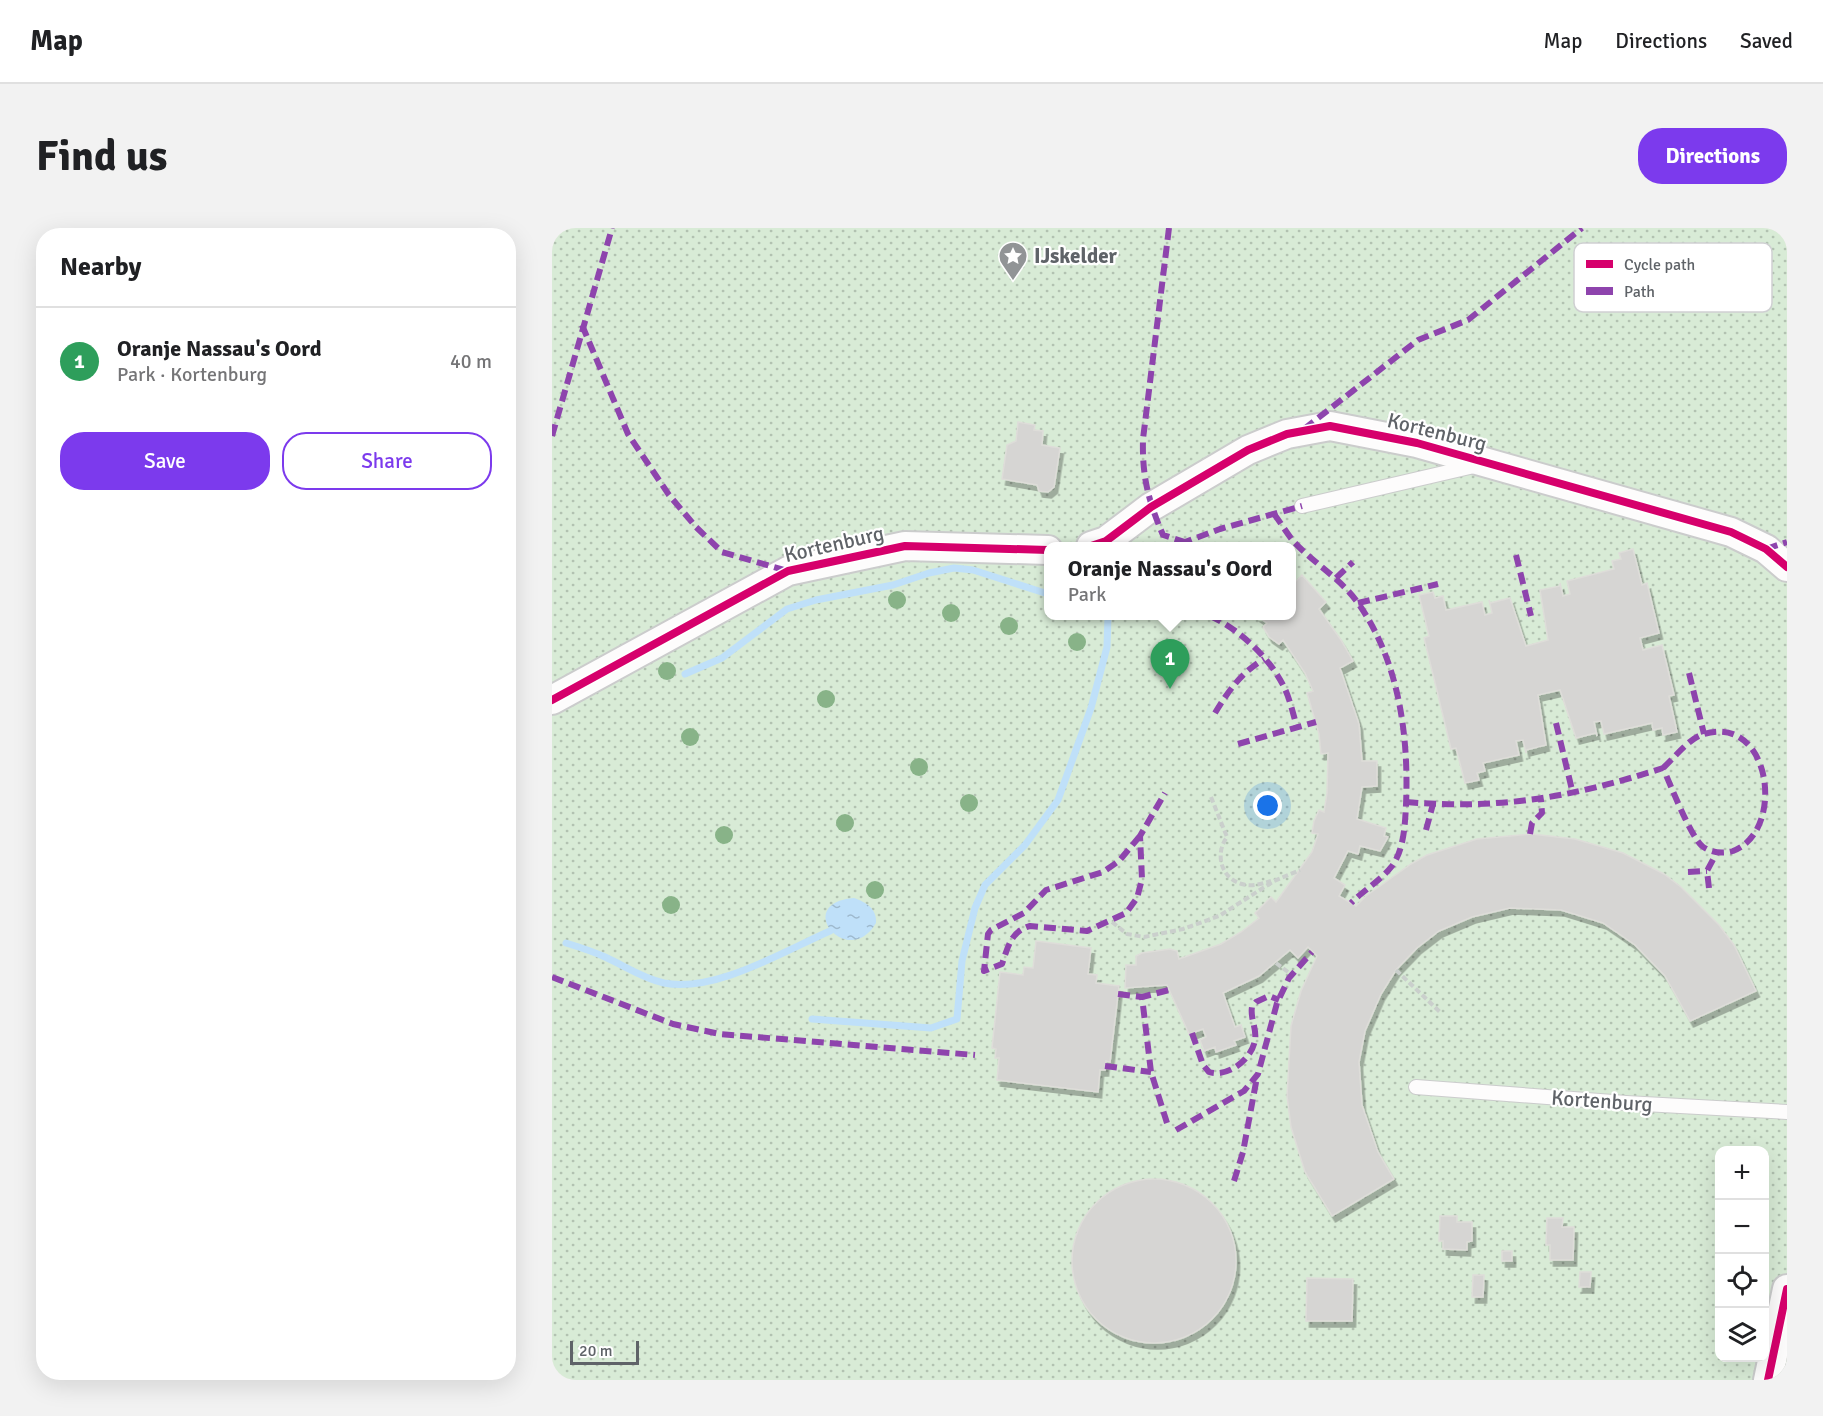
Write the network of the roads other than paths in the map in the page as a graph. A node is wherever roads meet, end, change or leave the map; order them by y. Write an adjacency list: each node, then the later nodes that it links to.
1 (1488, 463): 2 (lane); 3 (street, Kortenburg); 5 (street, Kortenburg)
2 (1302, 506)
3 (1103, 542)
4 (1044, 550): 6 (street, Kortenburg)
5 (1787, 567)
6 (552, 700)
7 (1416, 1087): 8 (lane, Kortenburg)
8 (1787, 1112)
9 (1787, 1289): 10 (street)
10 (1768, 1380)

